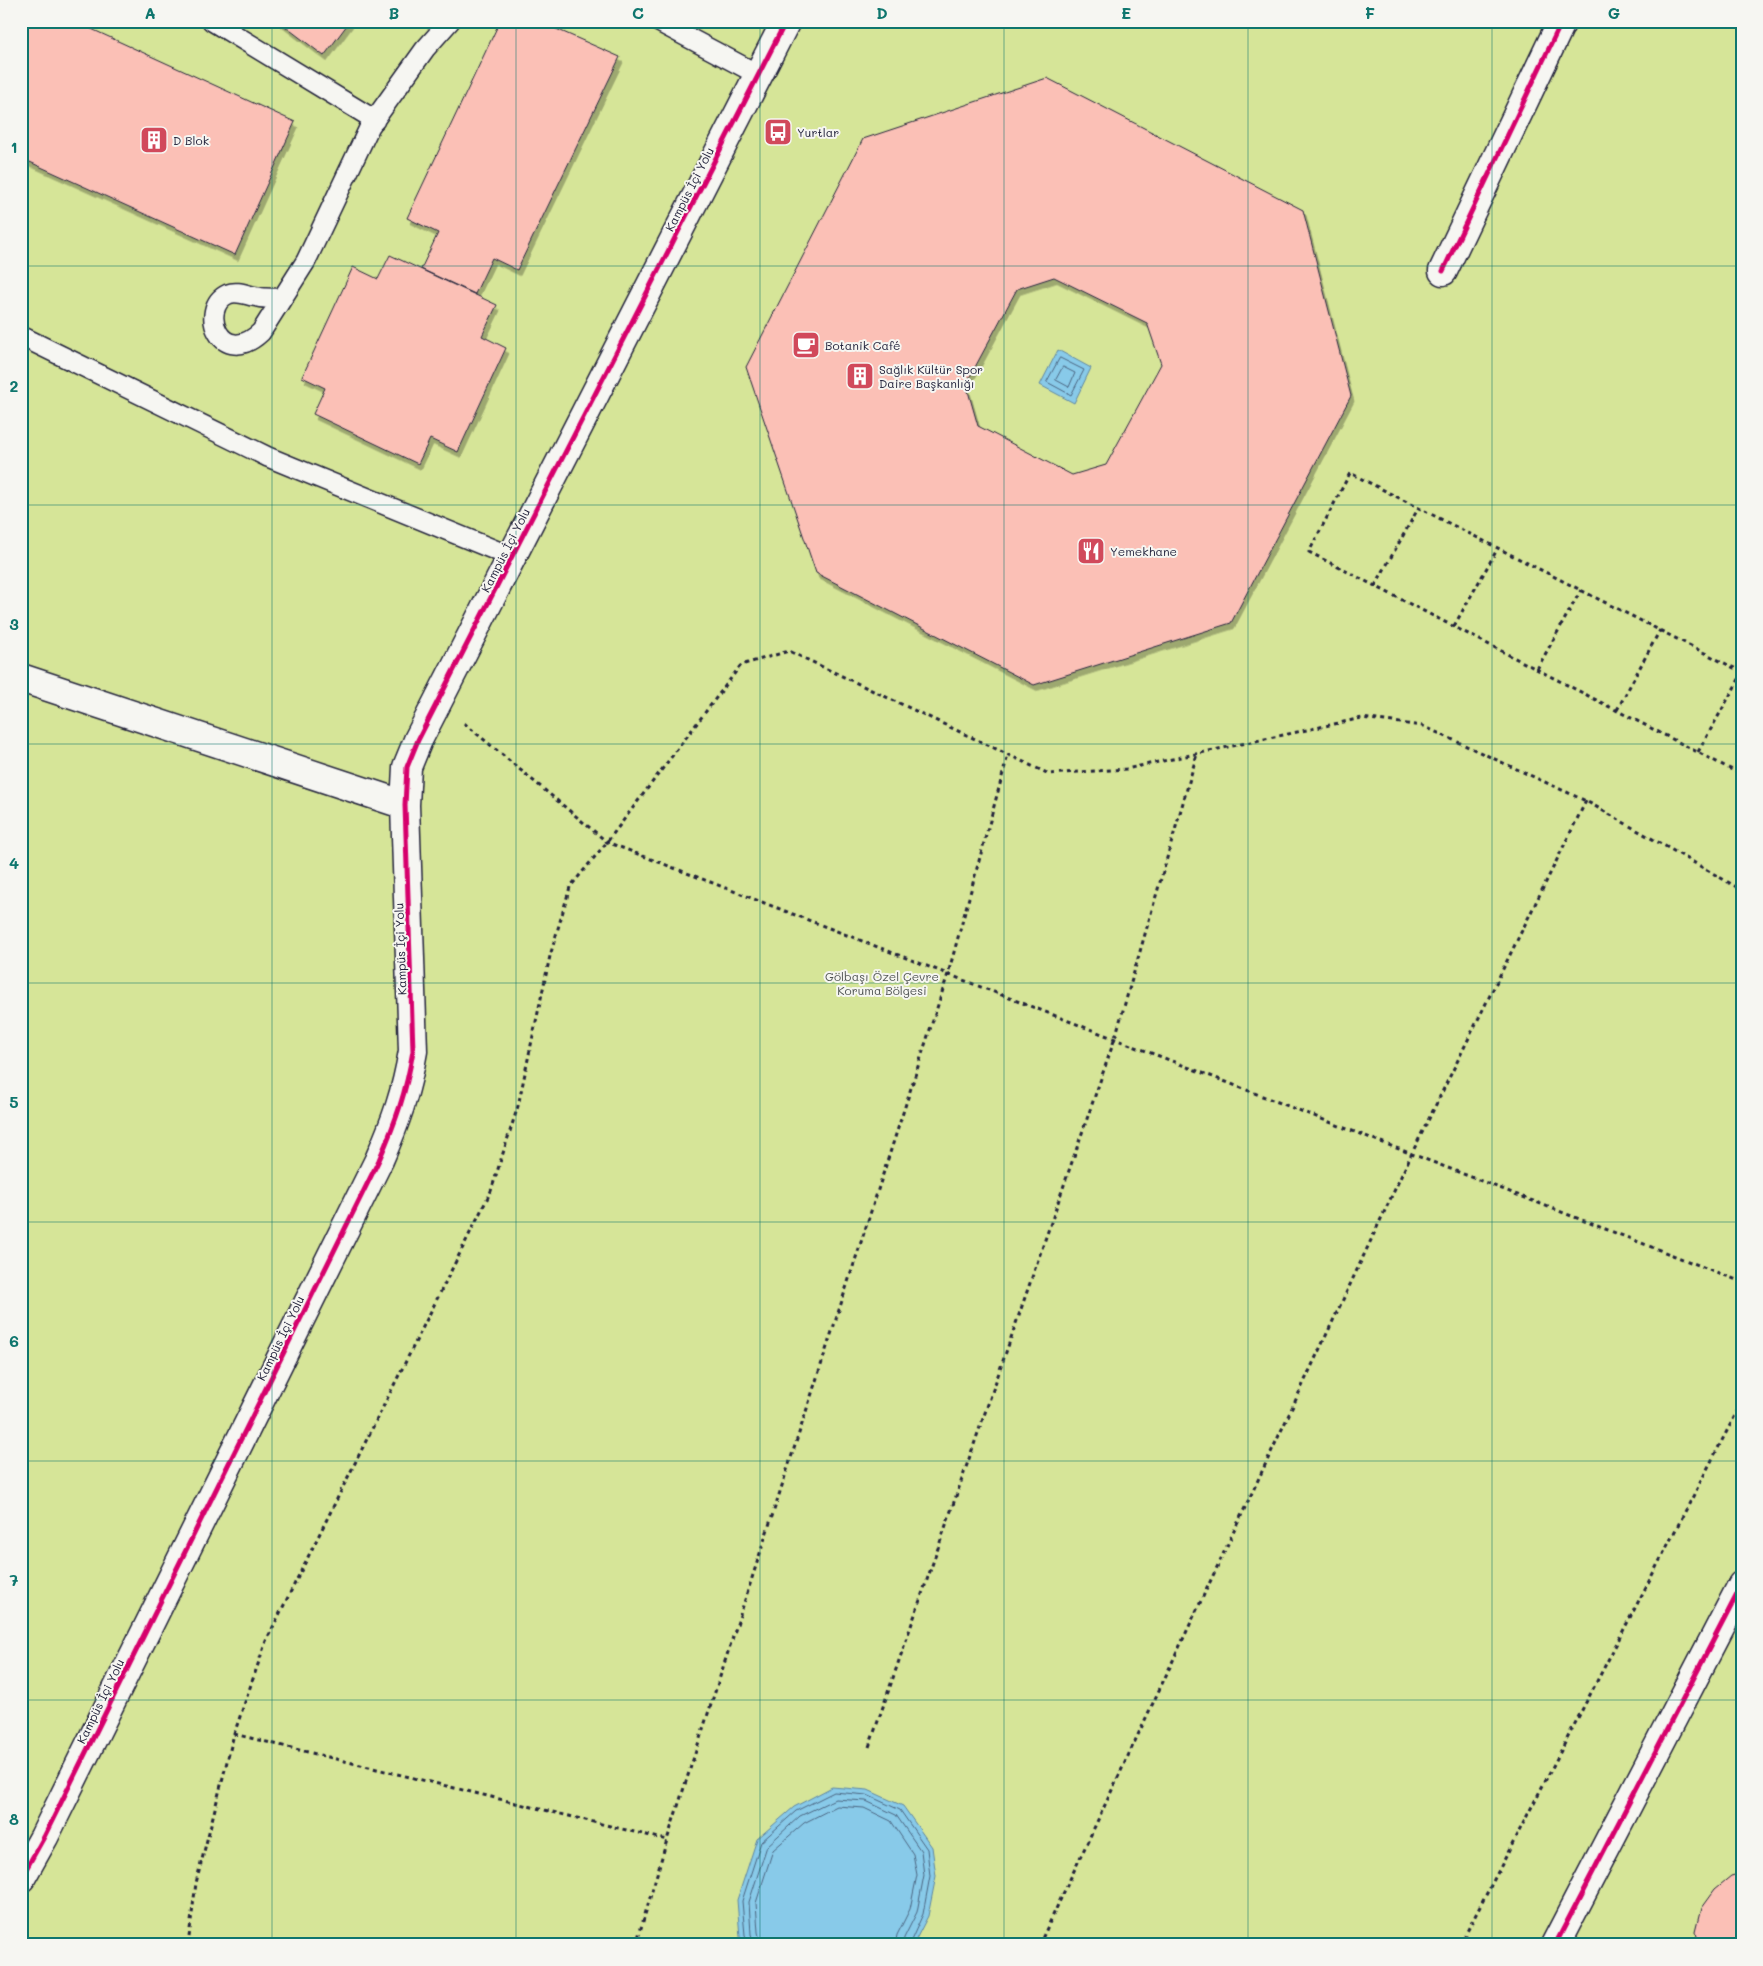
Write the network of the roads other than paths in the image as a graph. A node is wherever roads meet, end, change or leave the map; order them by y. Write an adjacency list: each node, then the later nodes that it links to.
1 (212, 21): 7 (lane)
2 (450, 21): 7 (lane)
3 (657, 21): 6 (lane)
4 (786, 21): 6 (street, Kampüs İçi Yolu)
5 (1562, 21): 8 (street)
6 (759, 74): 11 (street, Kampüs İçi Yolu)
7 (375, 120): 9 (lane)
8 (1443, 270)
9 (282, 298)
10 (21, 336): 11 (lane)
11 (512, 557): 13 (street, Kampüs İçi Yolu)
12 (21, 678): 13 (street)
13 (405, 805): 15 (street, Kampüs İçi Yolu)
14 (1742, 1585): 16 (street)
15 (21, 1878)
16 (1555, 1945)

